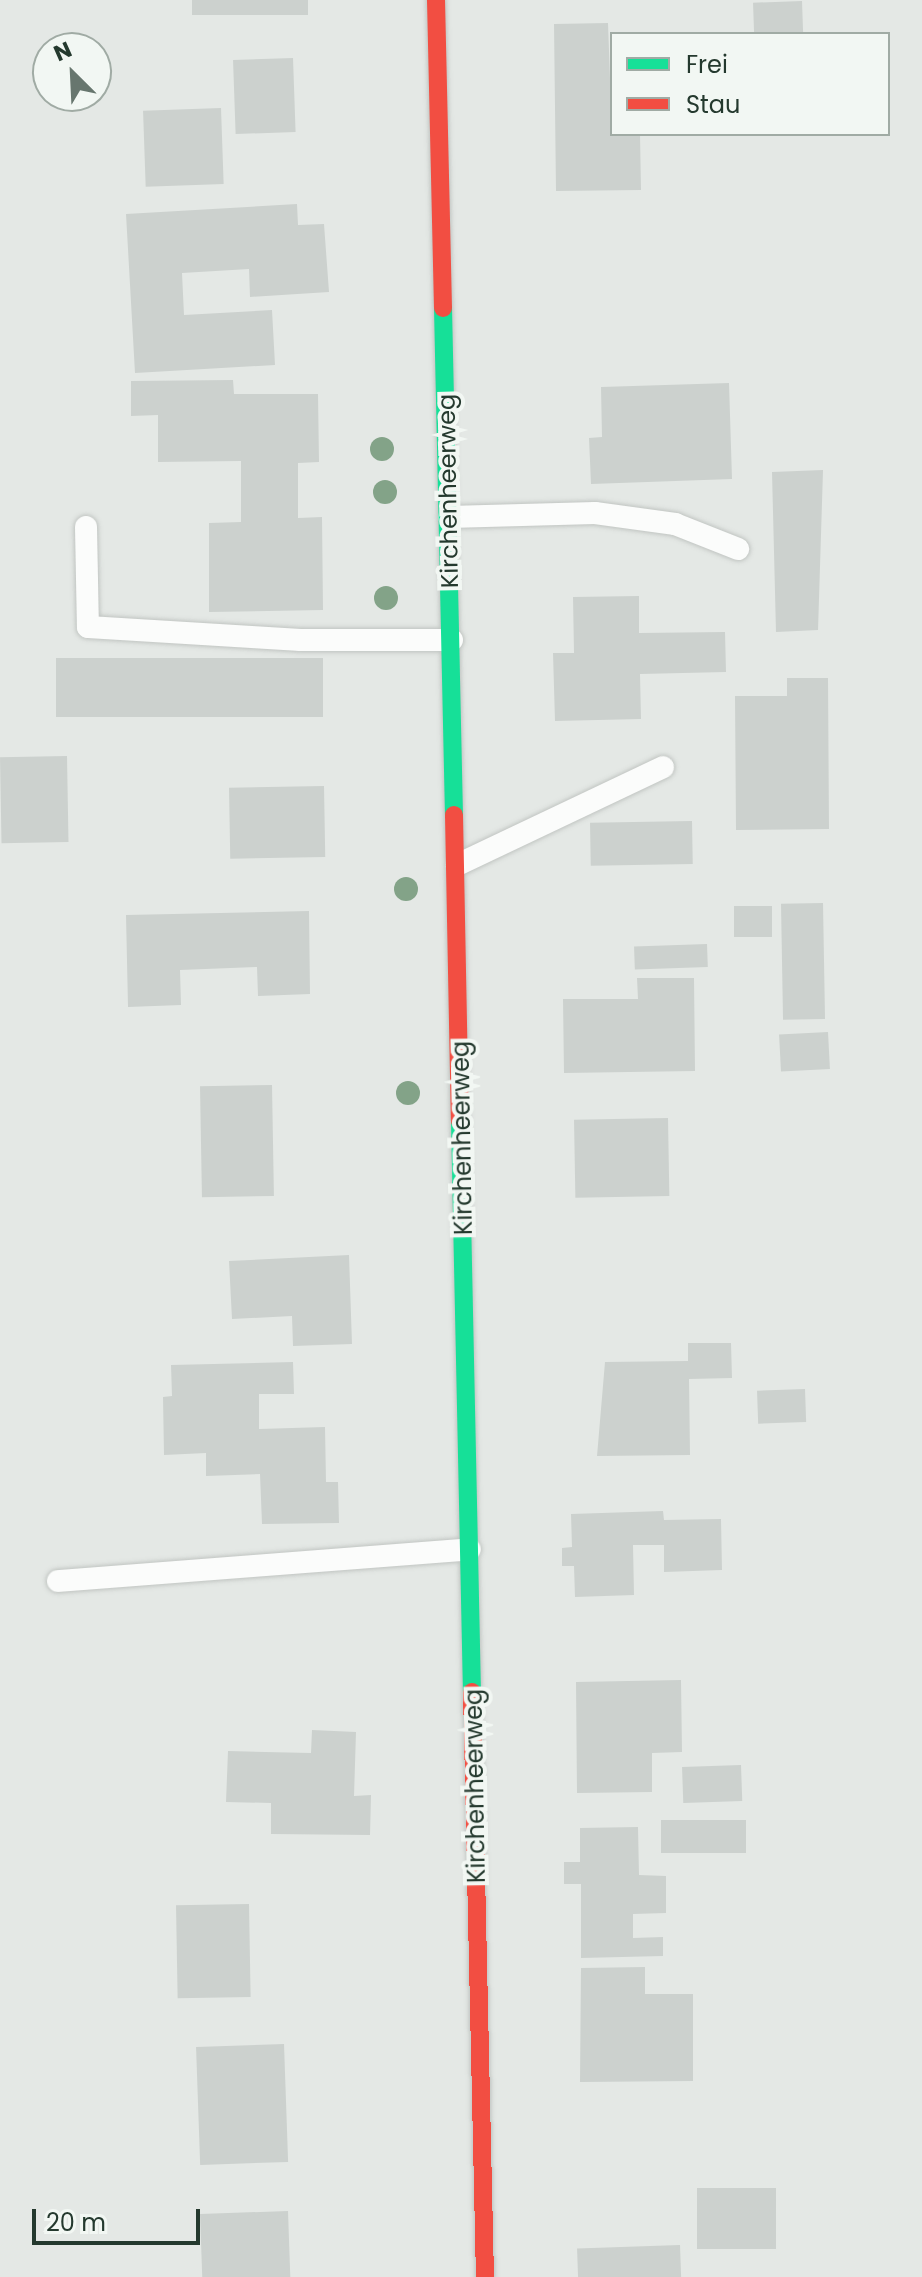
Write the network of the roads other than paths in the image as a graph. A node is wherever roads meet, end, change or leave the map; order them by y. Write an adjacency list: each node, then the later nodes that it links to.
1 (436, 0): 2 (main road, Kirchenheerweg)
2 (449, 517): 4 (lane); 5 (main road, Kirchenheerweg)
3 (86, 527): 5 (lane)
4 (738, 549)
5 (452, 640): 7 (main road, Kirchenheerweg)
6 (663, 767): 7 (lane)
7 (457, 865): 8 (main road, Kirchenheerweg)
8 (470, 1549): 9 (lane); 10 (main road, Kirchenheerweg)
9 (58, 1581)
10 (485, 2277)

